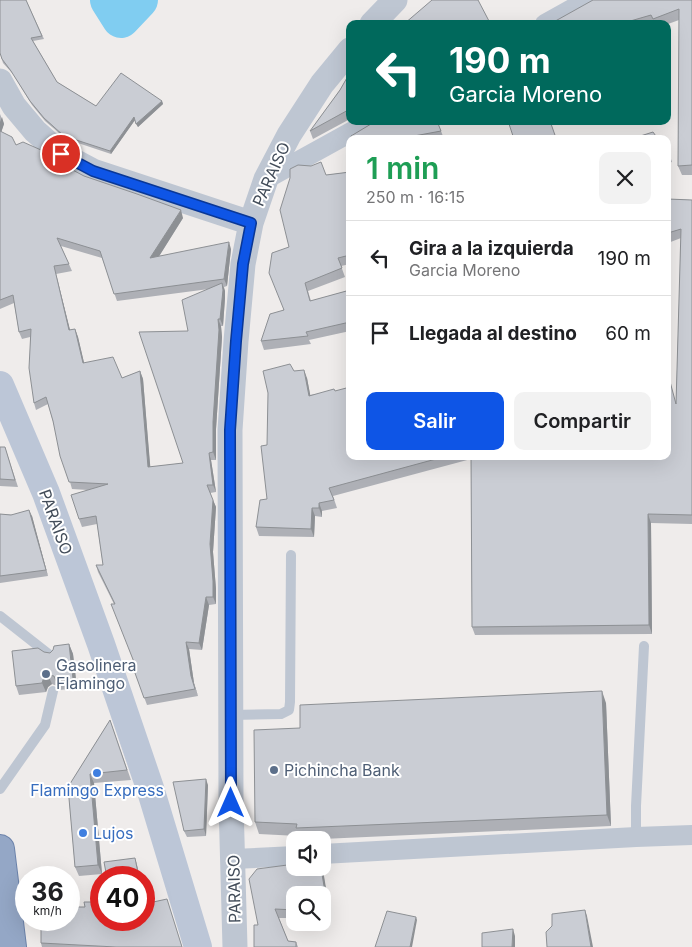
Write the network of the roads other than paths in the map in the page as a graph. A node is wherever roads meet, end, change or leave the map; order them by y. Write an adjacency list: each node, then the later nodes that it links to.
1 (395, 0): 3 (street)
2 (588, 0): 4 (street)
3 (376, 20)
4 (552, 20)
5 (346, 55): 8 (street, PARAISO)
6 (0, 81): 9 (street)
7 (364, 125): 8 (street)
8 (266, 179): 9 (street, PARAISO)
9 (251, 223): 16 (street, PARAISO)
10 (0, 385): 25 (main road, PARAISO)
11 (291, 555): 16 (lane)
12 (0, 616): 14 (lane)
13 (644, 646): 19 (lane)
14 (51, 656)
15 (53, 691): 17 (lane)
16 (231, 715): 23 (street, PARAISO)
17 (0, 789)
18 (692, 835): 19 (street)
19 (636, 837): 21 (street)
20 (0, 849): 24 (highway)
21 (331, 854)
22 (286, 857): 23 (street)
23 (233, 860): 26 (street, PARAISO)
24 (12, 947)
25 (198, 947)
26 (235, 947)

